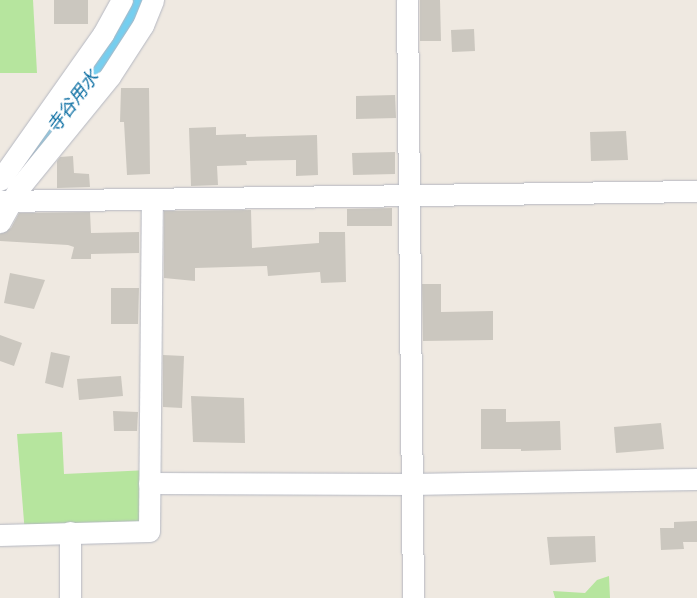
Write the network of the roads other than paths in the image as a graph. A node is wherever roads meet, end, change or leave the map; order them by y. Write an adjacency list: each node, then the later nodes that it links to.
1 (122, 0): 4 (street)
2 (153, 0): 8 (street)
3 (407, 0): 6 (street)
4 (0, 180)
5 (697, 191): 6 (street)
6 (407, 195): 7 (street); 12 (street)
7 (152, 199): 8 (street); 11 (street)
8 (5, 201): 9 (street)
9 (0, 222)
10 (697, 480): 12 (street)
11 (149, 483): 12 (street); 13 (street)
12 (411, 484): 16 (street)
13 (70, 532): 14 (street); 15 (street)
14 (0, 535)
15 (70, 598)
16 (413, 598)

